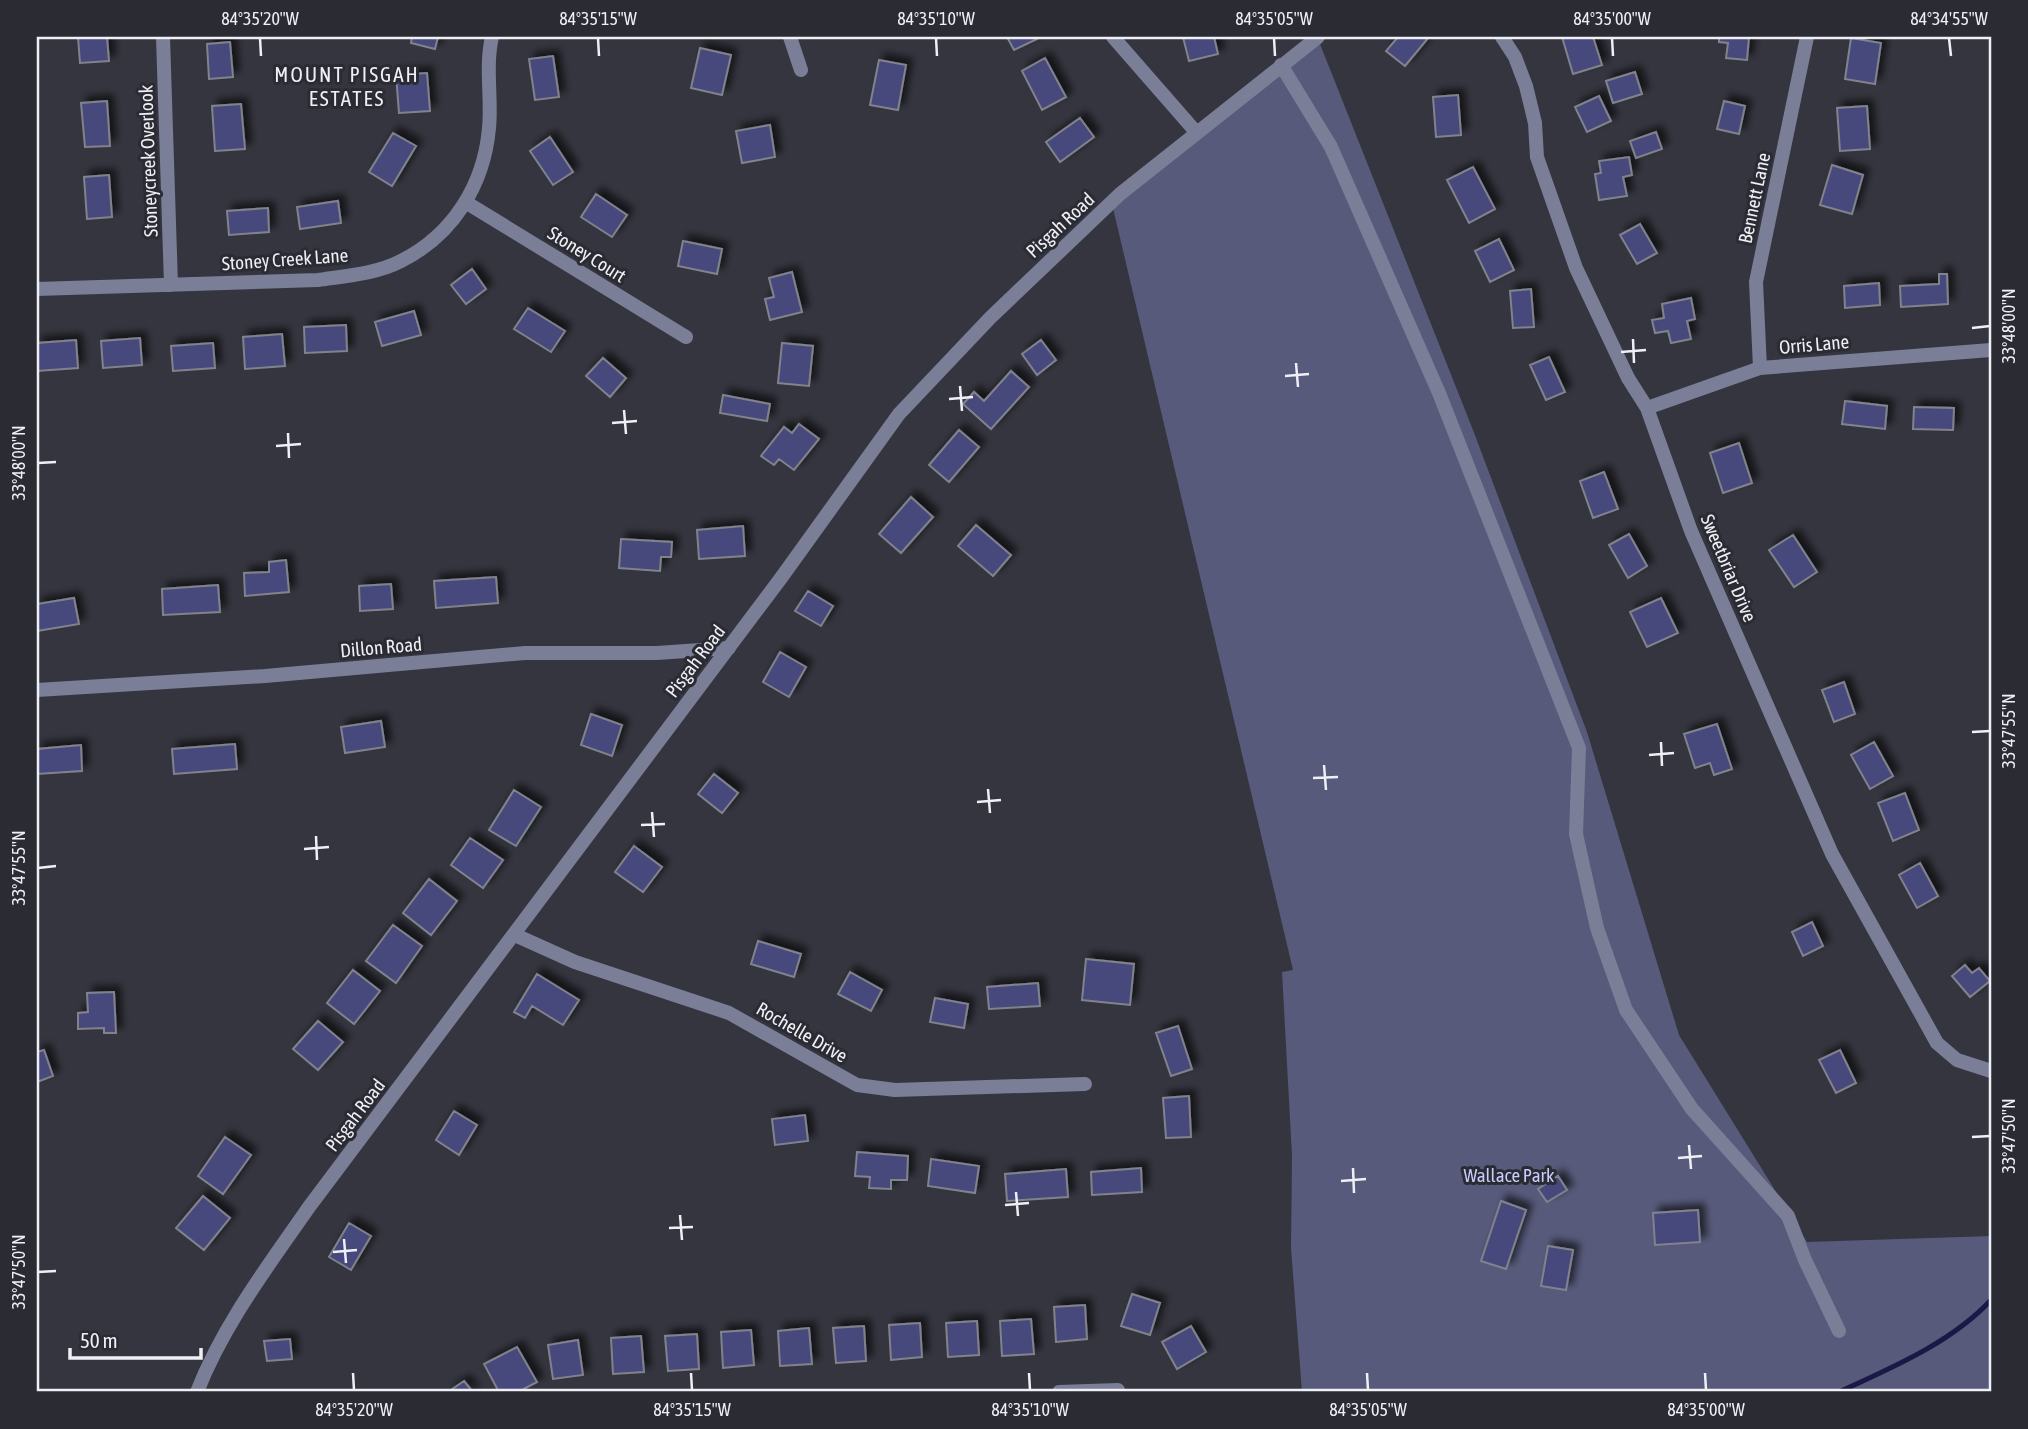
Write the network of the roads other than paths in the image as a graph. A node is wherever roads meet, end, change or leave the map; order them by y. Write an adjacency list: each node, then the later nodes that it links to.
1 (163, 37): 12 (street, Stoneycreek Overlook)
2 (492, 37): 11 (street, Stoney Creek Lane)
3 (790, 37): 9 (street)
4 (1113, 37): 10 (street)
5 (1318, 37): 8 (street, Pisgah Road)
6 (1502, 37): 17 (street, Sweetbriar Drive)
7 (1807, 37): 16 (street, Bennett Lane)
8 (1281, 65): 10 (street, Pisgah Road); 23 (street)
9 (801, 70)
10 (1196, 132): 18 (street, Pisgah Road)
11 (467, 203): 12 (street, Stoney Creek Lane); 14 (street, Stoney Court)
12 (171, 285): 13 (street, Stoney Creek Lane)
13 (37, 289)
14 (686, 337)
15 (1991, 350): 16 (street, Orris Lane)
16 (1760, 368): 17 (street, Orris Lane)
17 (1647, 408): 21 (street, Sweetbriar Drive)
18 (729, 648): 19 (street, Dillon Road); 20 (street, Pisgah Road)
19 (37, 690)
20 (515, 935): 22 (street, Rochelle Drive); 25 (street, Pisgah Road)
21 (1991, 1071)
22 (1084, 1084)
23 (1839, 1331)
24 (1118, 1390): 26 (street)
25 (197, 1392)
26 (1059, 1392)

